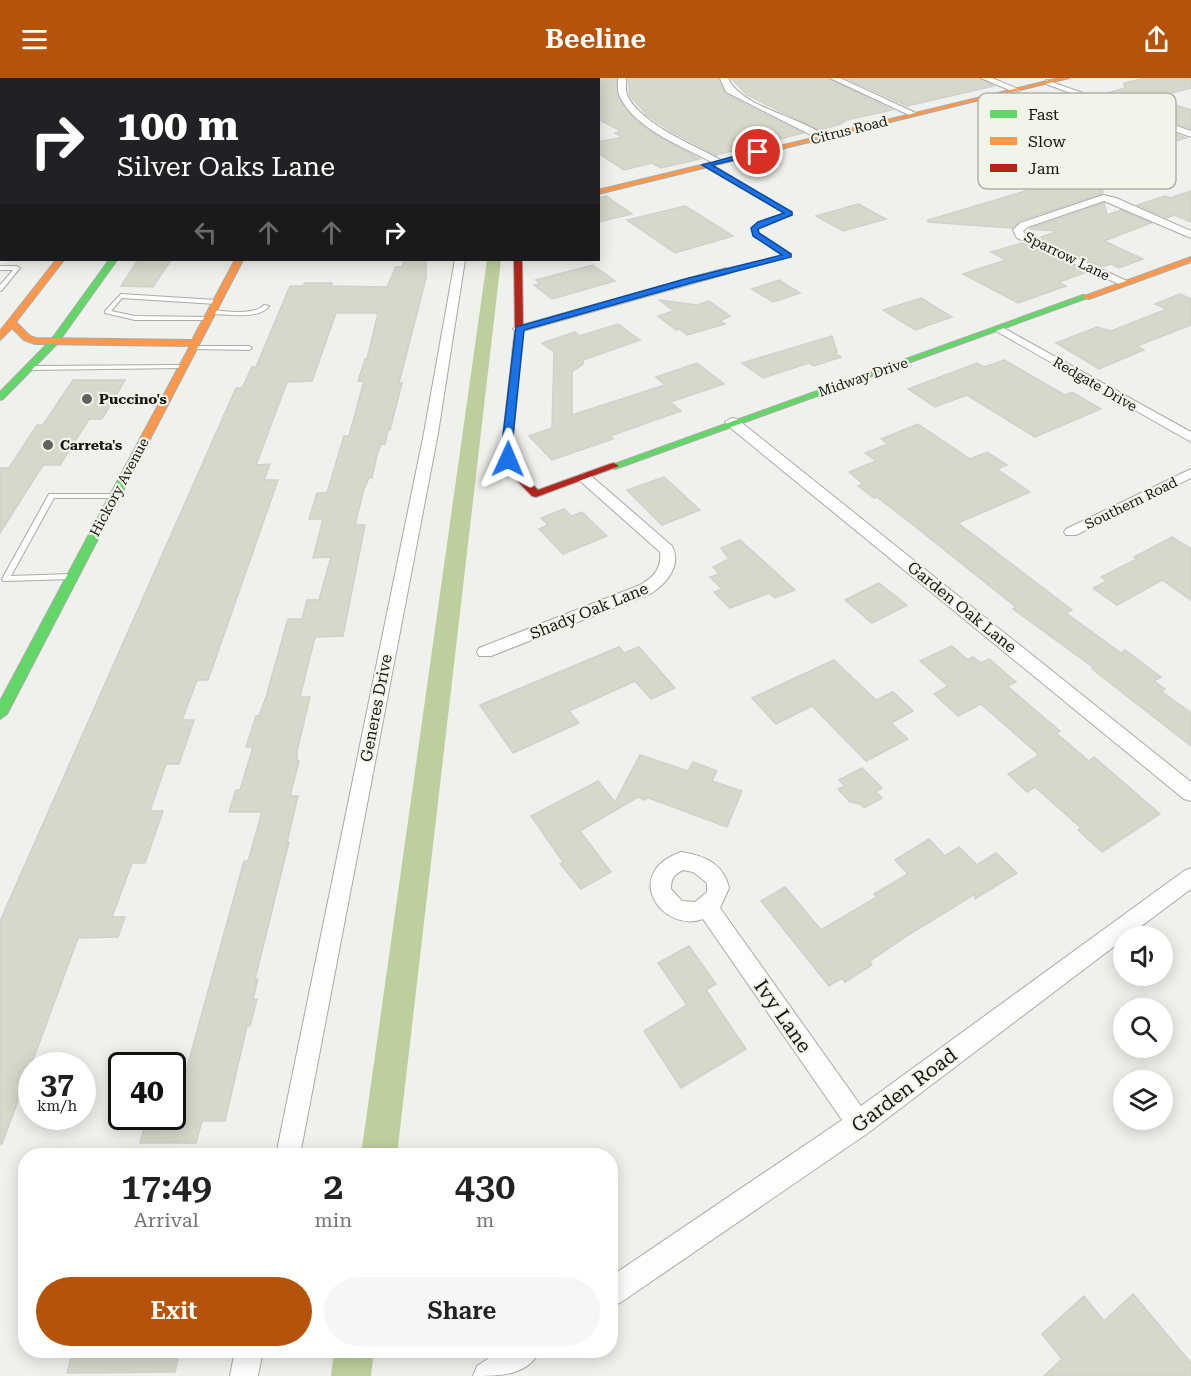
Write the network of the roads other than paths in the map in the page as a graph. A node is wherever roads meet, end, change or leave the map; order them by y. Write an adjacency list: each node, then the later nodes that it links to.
1 (622, 78): 15 (street)
2 (723, 78): 14 (street)
3 (834, 78): 11 (street)
4 (985, 78): 7 (street)
5 (1066, 78): 6 (street, Citrus Road)
6 (1049, 82): 7 (street, Citrus Road); 9 (street)
7 (1017, 90): 8 (street, Citrus Road)
8 (1004, 93)
9 (1079, 93)
10 (978, 99): 11 (street, Citrus Road)
11 (914, 114): 14 (street, Citrus Road)
12 (1176, 129): 13 (street)
13 (1191, 134)
14 (822, 137): 15 (street, Citrus Road)
15 (712, 163): 16 (street, Citrus Road); 25 (lane)
16 (600, 191)
17 (1191, 235): 26 (street, Sparrow Lane)
18 (1191, 259): 26 (street, Midway Drive)
19 (59, 261): 30 (street)
20 (112, 261): 34 (street)
21 (238, 261): 29 (street, Hickory Avenue)
22 (460, 261): 55 (street, Generes Drive)
23 (518, 261): 31 (street)
24 (0, 268): 27 (lane)
25 (726, 271): 31 (street)
26 (1123, 284): 32 (street, Midway Drive)
27 (0, 289)
28 (266, 306): 29 (lane)
29 (212, 311): 29 (lane); 35 (street, Hickory Avenue)
30 (12, 323): 33 (street); 34 (street)
31 (519, 329): 44 (street, Midway Drive)
32 (1000, 329): 41 (street, Midway Drive); 42 (street, Redgate Drive)
33 (0, 337)
34 (54, 342): 35 (street); 38 (street)
35 (194, 345): 36 (lane); 37 (street, Hickory Avenue)
36 (249, 348)
37 (182, 367): 38 (lane); 45 (street, Hickory Avenue)
38 (29, 368): 40 (street)
39 (0, 380): 40 (street)
40 (1, 396)
41 (732, 422): 44 (street, Midway Drive); 51 (street, Garden Oak Lane)
42 (1191, 438)
43 (1191, 473): 46 (street, Southern Road)
44 (584, 477): 48 (street, Shady Oak Lane)
45 (115, 496): 47 (street, Hickory Avenue); 47 (lane)
46 (1071, 532)
47 (72, 576): 49 (street, Hickory Avenue)
48 (485, 652)
49 (6, 693): 50 (street, Hickory Avenue)
50 (0, 714)
51 (1191, 793)
52 (1191, 877): 54 (street, Garden Road)
53 (707, 907): 54 (street, Ivy Lane)
54 (858, 1124): 56 (street, Garden Road)
55 (289, 1148)
56 (618, 1288)
57 (247, 1358): 59 (street)
58 (514, 1358): 60 (street)
59 (244, 1376)
60 (487, 1376)

